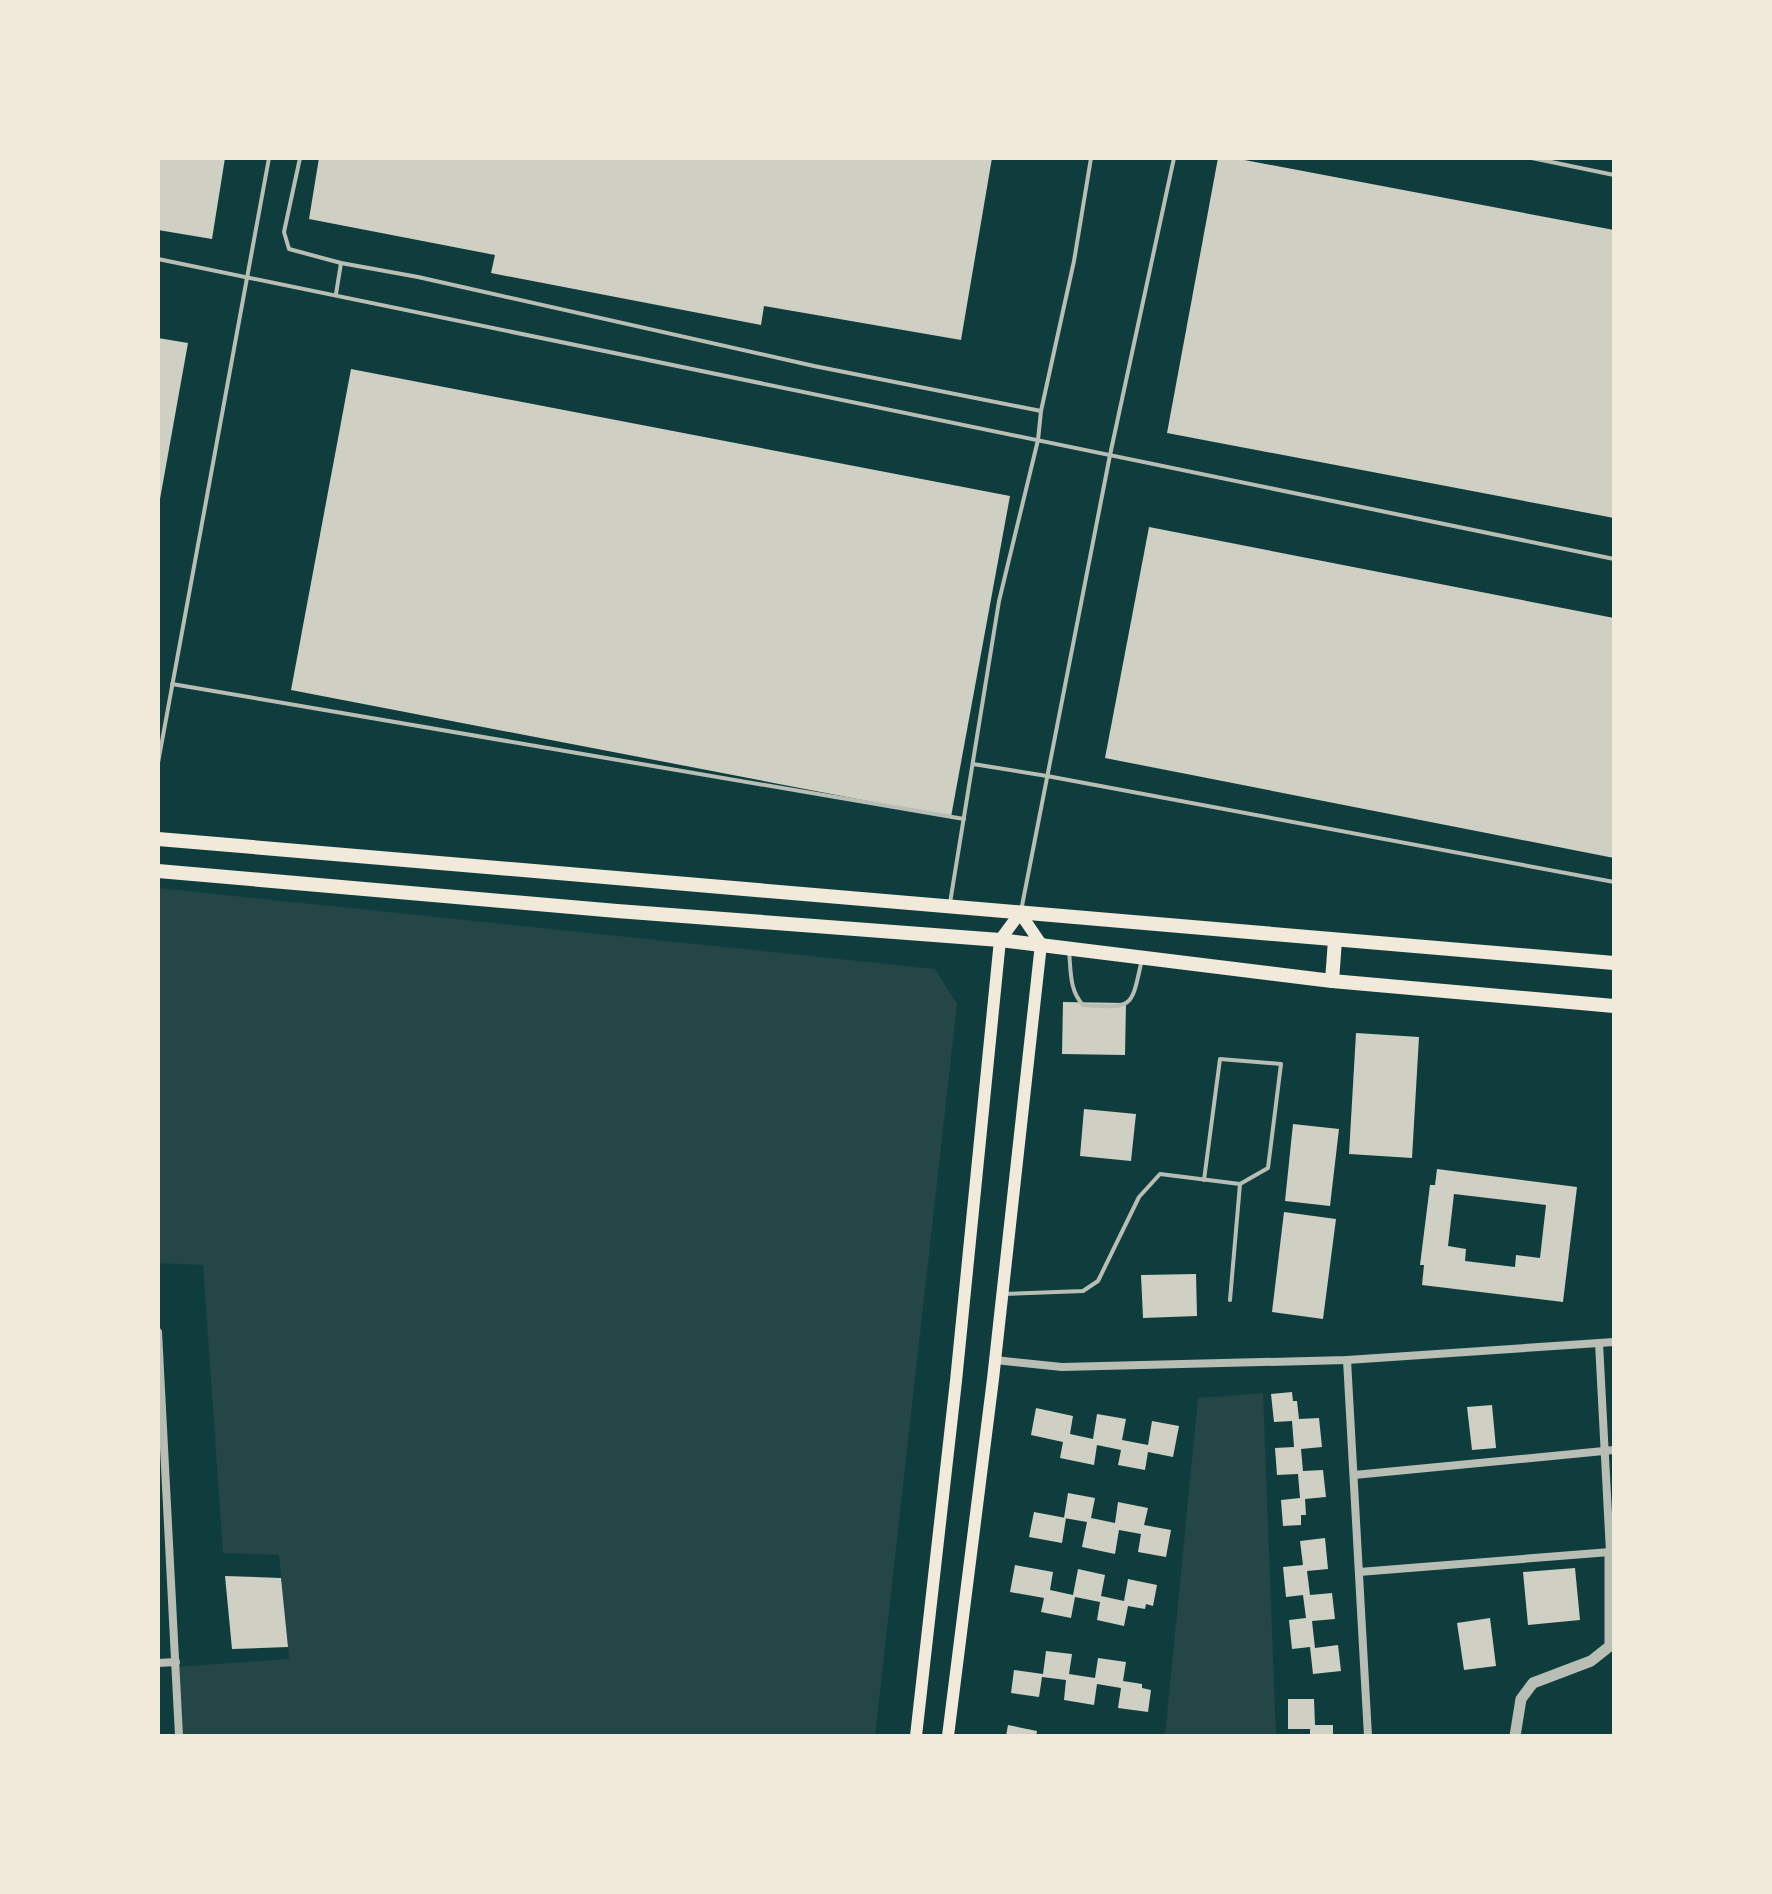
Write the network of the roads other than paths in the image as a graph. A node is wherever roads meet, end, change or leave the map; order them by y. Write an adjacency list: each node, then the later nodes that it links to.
1 (269, 158): 9 (lane)
2 (300, 158): 8 (lane)
3 (1091, 158): 11 (lane)
4 (1174, 158): 13 (lane)
5 (1532, 158): 6 (lane)
6 (1614, 175)
7 (158, 259): 9 (lane)
8 (341, 263): 10 (lane); 11 (lane)
9 (246, 276): 10 (lane); 15 (lane)
10 (336, 294): 12 (lane)
11 (1041, 411): 12 (lane)
12 (1038, 440): 13 (lane); 17 (lane)
13 (1110, 455): 14 (lane); 18 (lane)
14 (1614, 559)
15 (172, 684): 16 (lane); 19 (lane)
16 (158, 763)
17 (973, 764): 18 (lane); 19 (lane)
18 (1047, 776): 22 (lane); 24 (lane)
19 (964, 819): 23 (lane)
20 (158, 839): 23 (main road)
21 (158, 871): 25 (main road)
22 (1614, 882)
23 (950, 906): 24 (main road)
24 (1020, 913): 25 (main road); 26 (main road); 27 (main road)
25 (1000, 940): 27 (main road); 50 (main road)
26 (1335, 940): 30 (main road); 31 (main road)
27 (1041, 944): 28 (main road); 35 (main road)
28 (1069, 948): 29 (main road); 29 (lane)
29 (1143, 957): 31 (main road)
30 (1614, 963)
31 (1332, 981): 32 (main road)
32 (1614, 1006)
33 (1204, 1180): 34 (lane); 34 (lane); 35 (lane)
34 (1240, 1184): 36 (lane)
35 (1001, 1294): 40 (main road)
36 (1230, 1300)
37 (158, 1332): 47 (street)
38 (1614, 1342): 39 (street)
39 (1599, 1343): 41 (street); 43 (street)
40 (995, 1360): 41 (street); 51 (main road)
41 (1347, 1360): 44 (street)
42 (1614, 1450): 43 (street)
43 (1603, 1451): 44 (street); 45 (street)
44 (1354, 1475): 46 (street)
45 (1612, 1552): 46 (street); 53 (street)
46 (1359, 1572): 52 (street)
47 (176, 1662): 48 (street); 49 (street)
48 (158, 1663)
49 (179, 1736)
50 (916, 1736)
51 (948, 1736)
52 (1368, 1736)
53 (1515, 1736)

